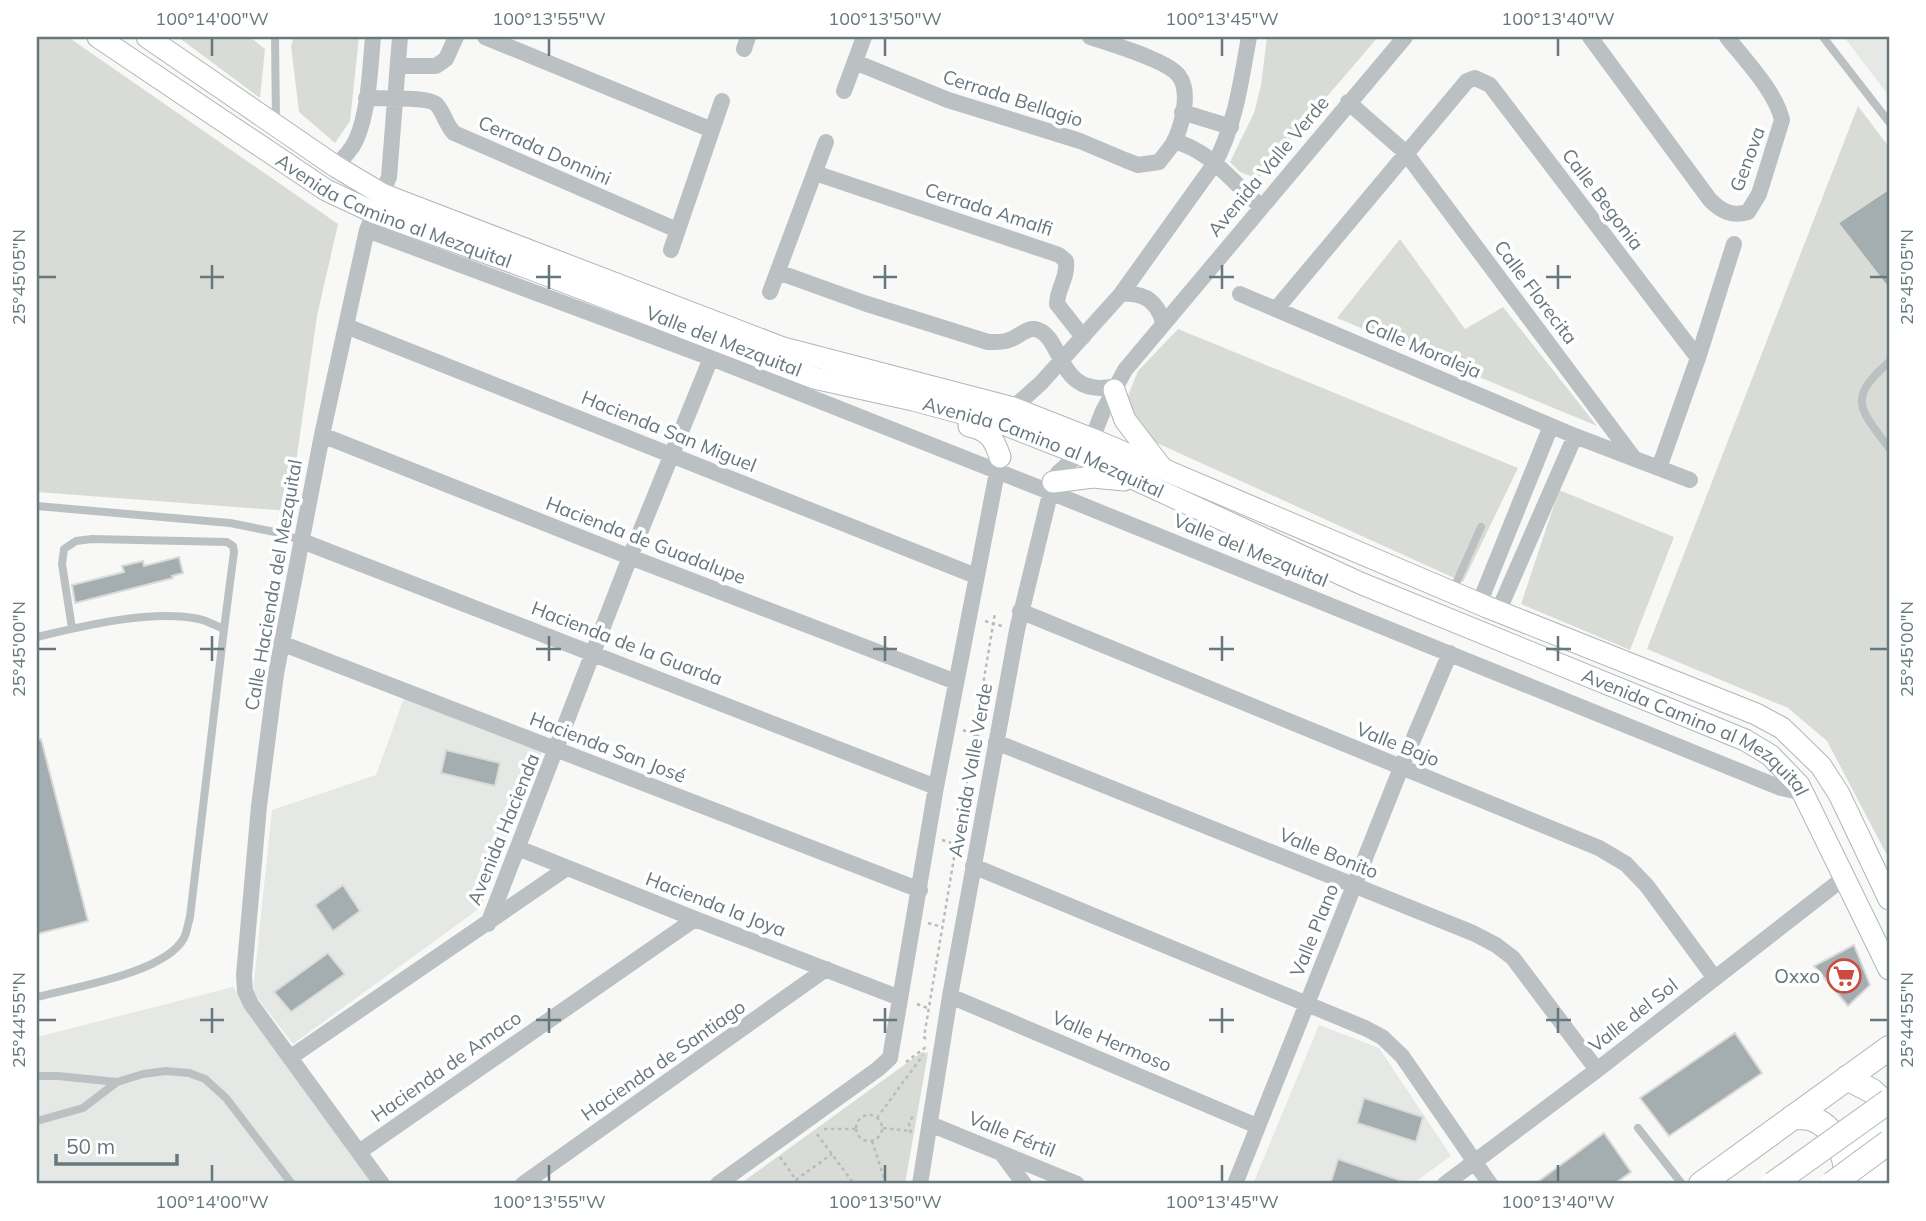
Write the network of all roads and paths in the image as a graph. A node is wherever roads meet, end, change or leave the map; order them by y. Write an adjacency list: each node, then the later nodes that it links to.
1 (98, 37): 34 (main road, Avenida Camino al Mezquital)
2 (147, 37): 24 (main road, Avenida Camino al Mezquital)
3 (275, 37): 24 (lane)
4 (373, 37): 18 (street)
5 (400, 37): 16 (street, Calle Hacienda del Mezquital)
6 (456, 37): 16 (street)
7 (485, 37): 26 (street)
8 (864, 37): 15 (street)
9 (1090, 37): 22 (street)
10 (1249, 37): 25 (street, Avenida Valle Verde)
11 (1405, 37): 21 (street, Avenida Valle Verde)
12 (1590, 37): 13 (street, Genova)
13 (1727, 37)
14 (1827, 38): 23 (lane)
15 (855, 62): 17 (street); 27 (street, Cerrada Bellagio)
16 (398, 66): 19 (street, Calle Hacienda del Mezquital)
17 (844, 91)
18 (366, 99): 19 (street, Cerrada Donnini); 31 (street)
19 (395, 100): 34 (street, Calle Hacienda del Mezquital); 35 (street, Cerrada Donnini)
20 (722, 101): 26 (street)
21 (1348, 103): 29 (street, Calle Florecita); 33 (street, Avenida Valle Verde)
22 (1182, 112): 25 (street); 27 (street)
23 (1889, 122)
24 (276, 125): 31 (main road, Avenida Camino al Mezquital)
25 (1231, 127): 30 (street, Avenida Valle Verde)
26 (712, 130): 35 (street)
27 (1174, 141): 30 (street)
28 (826, 142): 32 (street)
29 (1405, 152): 42 (street); 47 (street, Calle Begonia); 59 (street, Calle Florecita)
30 (1215, 163): 33 (street); 40 (street, Avenida Valle Verde)
31 (335, 166): 34 (main road, Avenida Camino al Mezquital)
32 (815, 173): 38 (street); 45 (street, Cerrada Amalfi)
33 (1262, 207): 43 (street, Avenida Valle Verde)
34 (374, 212): 44 (street, Calle Hacienda del Mezquital); 46 (street, Valle del Mezquital); 50 (main road, Avenida Camino al Mezquital); 52 (main road, Avenida Camino al Mezquital)
35 (677, 230): 37 (street)
36 (1734, 244): 47 (street)
37 (671, 250)
38 (778, 272): 39 (street); 48 (street)
39 (770, 292)
40 (1121, 294): 43 (street); 45 (street, Avenida Valle Verde)
41 (1240, 294): 42 (street, Calle Moraleja)
42 (1277, 308): 53 (street, Calle Moraleja)
43 (1163, 322): 51 (street, Avenida Valle Verde)
44 (345, 326): 54 (street, Calle Hacienda del Mezquital); 58 (street, Hacienda San Miguel)
45 (1083, 337): 48 (street, Avenida Valle Verde)
46 (712, 358): 58 (street, Avenida Hacienda); 60 (street, Valle del Mezquital)
47 (1698, 358): 61 (street)
48 (1060, 360): 51 (street); 52 (street, Avenida Valle Verde)
49 (1889, 362): 57 (lane)
50 (814, 378): 52 (main road, Avenida Camino al Mezquital); 60 (main road)
51 (1115, 388): 56 (street, Avenida Valle Verde); 62 (main road)
52 (1009, 417): 56 (main road, Avenida Camino al Mezquital); 60 (street, Avenida Valle Verde)
53 (1551, 426): 55 (street, Calle Moraleja); 65 (street)
54 (322, 435): 69 (street, Calle Hacienda del Mezquital); 70 (street, Hacienda de Guadalupe)
55 (1575, 436): 59 (street, Calle Moraleja); 67 (street)
56 (1086, 447): 62 (main road, Avenida Camino al Mezquital); 64 (street, Avenida Valle Verde)
57 (1889, 448)
58 (671, 455): 70 (street, Avenida Hacienda); 71 (street, Hacienda San Miguel)
59 (1633, 457): 61 (street, Calle Moraleja)
60 (999, 464): 64 (street, Valle del Mezquital); 71 (street, Avenida Valle Verde)
61 (1659, 468): 63 (street, Calle Moraleja)
62 (1156, 477): 64 (main road); 72 (main road, Avenida Camino al Mezquital); 77 (main road, Avenida Camino al Mezquital)
63 (1690, 480)
64 (1051, 487): 73 (street, Avenida Valle Verde); 86 (street, Valle del Mezquital)
65 (1522, 497): 67 (street); 75 (street)
66 (37, 506): 69 (lane)
67 (1545, 507): 75 (street)
68 (1481, 527): 72 (lane)
69 (302, 541): 84 (street, Calle Hacienda del Mezquital); 85 (street, Hacienda de la Guarda)
70 (630, 557): 85 (street, Avenida Hacienda); 87 (street, Hacienda de Guadalupe)
71 (976, 576): 76 (street, Avenida Valle Verde)
72 (1451, 592): 75 (main road, Avenida Camino al Mezquital)
73 (1020, 611): 81 (street, Avenida Valle Verde); 92 (street, Valle Bajo)
74 (995, 612): 78 (path)
75 (1486, 614): 77 (main road); 83 (main road); 103 (main road, Avenida Camino al Mezquital)
76 (968, 617): 78 (path); 87 (street, Avenida Valle Verde)
77 (1459, 622): 83 (main road, Avenida Camino al Mezquital)
78 (993, 624): 81 (path); 89 (path)
79 (72, 628): 80 (lane); 80 (lane); 82 (lane)
80 (224, 629): 113 (lane)
81 (1017, 631): 90 (street, Avenida Valle Verde)
82 (37, 637)
83 (1500, 641): 94 (main road, Avenida Camino al Mezquital)
84 (281, 643): 91 (street, Hacienda San José); 119 (street, Calle Hacienda del Mezquital)
85 (594, 653): 91 (street, Avenida Hacienda); 93 (street, Hacienda de la Guarda)
86 (1450, 653): 92 (street, Valle Plano); 94 (street, Valle del Mezquital)
87 (956, 682): 88 (street, Avenida Valle Verde)
88 (948, 725): 89 (path); 93 (street, Avenida Valle Verde)
89 (974, 734): 90 (path); 96 (path)
90 (996, 742): 98 (street, Avenida Valle Verde); 101 (street, Valle Bonito)
91 (556, 750): 97 (street, Avenida Hacienda); 102 (street, Hacienda San José)
92 (1401, 768): 101 (street, Valle Plano); 111 (street, Valle Bajo)
93 (936, 787): 95 (street, Avenida Valle Verde)
94 (1804, 793): 100 (main road, Avenida Camino al Mezquital)
95 (929, 835): 96 (path); 102 (street, Avenida Valle Verde)
96 (956, 844): 98 (path); 107 (path)
97 (518, 848): 99 (street, Hacienda la Joya); 106 (street, Avenida Hacienda)
98 (975, 859): 108 (street, Avenida Valle Verde); 115 (street)
99 (566, 868): 105 (street, Hacienda la Joya); 106 (street, Avenida Hacienda)
100 (1845, 877): 110 (main road, Avenida Camino al Mezquital); 111 (street, Valle del Sol)
101 (1354, 886): 115 (street, Valle Plano); 120 (street, Valle Bonito)
102 (920, 890): 104 (street, Avenida Valle Verde)
103 (1889, 899)
104 (915, 918): 107 (path); 114 (street, Avenida Valle Verde)
105 (695, 919): 109 (street, Hacienda la Joya); 139 (street, Hacienda de Amaco)
106 (488, 924): 119 (street, Avenida Hacienda)
107 (942, 927): 108 (path); 116 (path)
108 (962, 933): 112 (street, Avenida Valle Verde)
109 (826, 969): 114 (street, Hacienda la Joya); 148 (street, Hacienda de Santiago)
110 (1889, 969)
111 (1714, 977): 120 (street, Valle del Sol)
112 (950, 996): 117 (street, Avenida Valle Verde); 131 (street, Valle Hermoso)
113 (37, 997)
114 (900, 998): 116 (path); 149 (street, Avenida Valle Verde)
115 (1305, 1004): 131 (street, Valle Plano); 143 (street)
116 (929, 1008): 117 (path); 128 (path)
117 (947, 1015): 130 (street, Avenida Valle Verde)
118 (1889, 1048): 122 (main road)
119 (291, 1057): 139 (street)
120 (1597, 1070): 143 (street, Valle del Sol)
121 (37, 1076): 123 (lane)
122 (1847, 1078): 125 (main road); 127 (main road)
123 (117, 1082): 129 (lane); 146 (lane)
124 (1889, 1101): 162 (main road, bridge)
125 (1889, 1107)
126 (1889, 1116): 138 (main road)
127 (1793, 1117): 138 (main road); 161 (main road)
128 (877, 1118): 132 (path); 134 (path)
129 (37, 1121)
130 (930, 1124): 140 (street, Valle Fértil); 154 (street, Avenida Valle Verde)
131 (1257, 1126): 157 (street, Valle Plano)
132 (883, 1128): 135 (path); 136 (path)
133 (1639, 1128): 160 (lane)
134 (855, 1129): 136 (path); 142 (path)
135 (910, 1131)
136 (872, 1141): 153 (path)
137 (1889, 1142): 163 (main road, bridge)
138 (1842, 1149): 164 (main road)
139 (359, 1152): 147 (street)
140 (1001, 1152): 155 (street); 156 (street, Valle Fértil)
141 (778, 1154): 145 (path)
142 (832, 1154): 145 (path); 152 (path)
143 (1474, 1162): 158 (street, Valle del Sol); 159 (street)
144 (1889, 1164): 165 (main road)
145 (796, 1180): 150 (path); 151 (path)
146 (292, 1184)
147 (382, 1184)
148 (523, 1184)
149 (718, 1184)
150 (790, 1184)
151 (799, 1184)
152 (854, 1184)
153 (886, 1184)
154 (920, 1184)
155 (1024, 1184)
156 (1077, 1184)
157 (1235, 1184)
158 (1445, 1184)
159 (1490, 1184)
160 (1682, 1184)
161 (1701, 1184)
162 (1773, 1184)
163 (1832, 1184)
164 (1846, 1184)
165 (1861, 1184)

